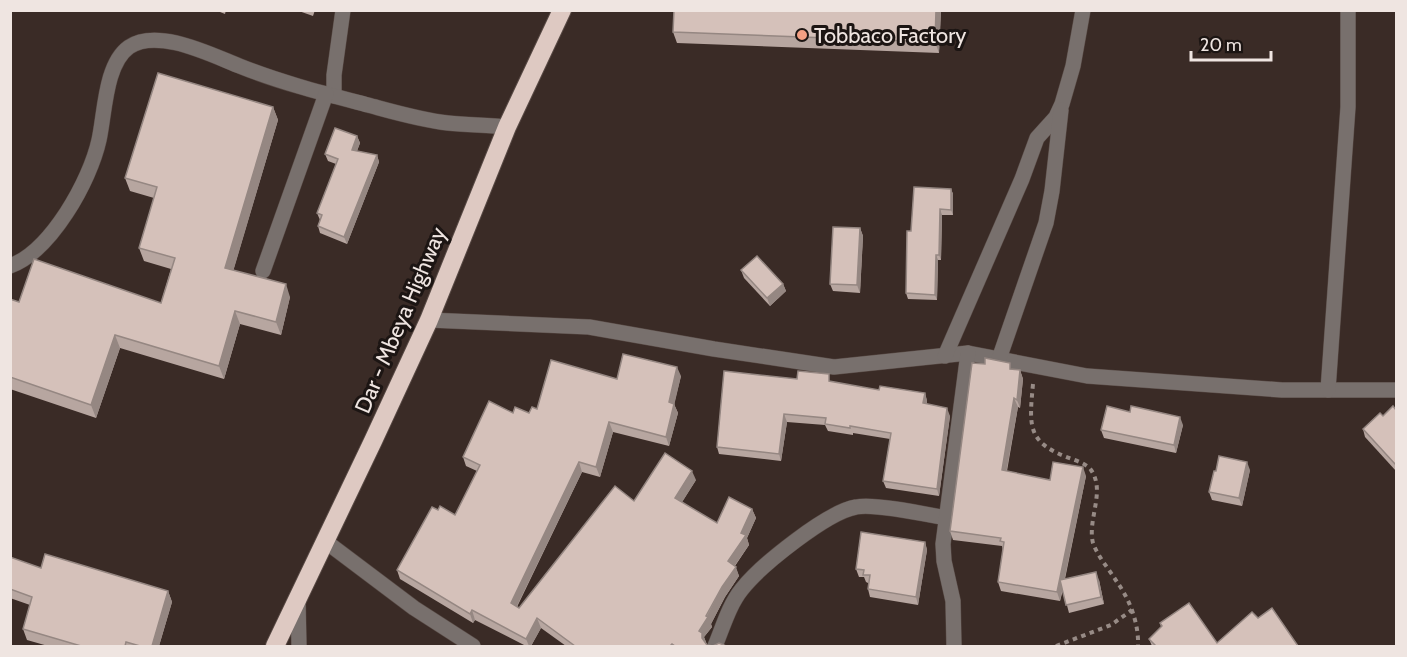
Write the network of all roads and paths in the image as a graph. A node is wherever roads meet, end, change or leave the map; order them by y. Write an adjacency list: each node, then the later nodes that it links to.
1 (343, 10): 5 (street)
2 (562, 10): 7 (highway, Dar - Mbeya Highway)
3 (1083, 10): 6 (street)
4 (1348, 10): 15 (street)
5 (330, 95): 7 (street); 8 (street); 9 (street)
6 (1062, 104): 12 (street); 13 (street)
7 (507, 127): 10 (highway, Dar - Mbeya Highway)
8 (10, 266)
9 (263, 271)
10 (429, 320): 12 (street); 18 (highway, Dar - Mbeya Highway)
11 (968, 353): 12 (street); 13 (street); 17 (street)
12 (945, 356)
13 (999, 359): 14 (street)
14 (1035, 366): 15 (street); 20 (path)
15 (1328, 390): 16 (street)
16 (1396, 390)
17 (946, 518): 24 (street); 25 (street)
18 (325, 541): 19 (highway, Dar - Mbeya Highway); 23 (street)
19 (298, 598): 21 (highway, Dar - Mbeya Highway); 22 (street)
20 (1132, 610): 26 (path); 27 (path)
21 (275, 646)
22 (299, 646)
23 (473, 646)
24 (715, 646)
25 (954, 646)
26 (1056, 646)
27 (1138, 646)

